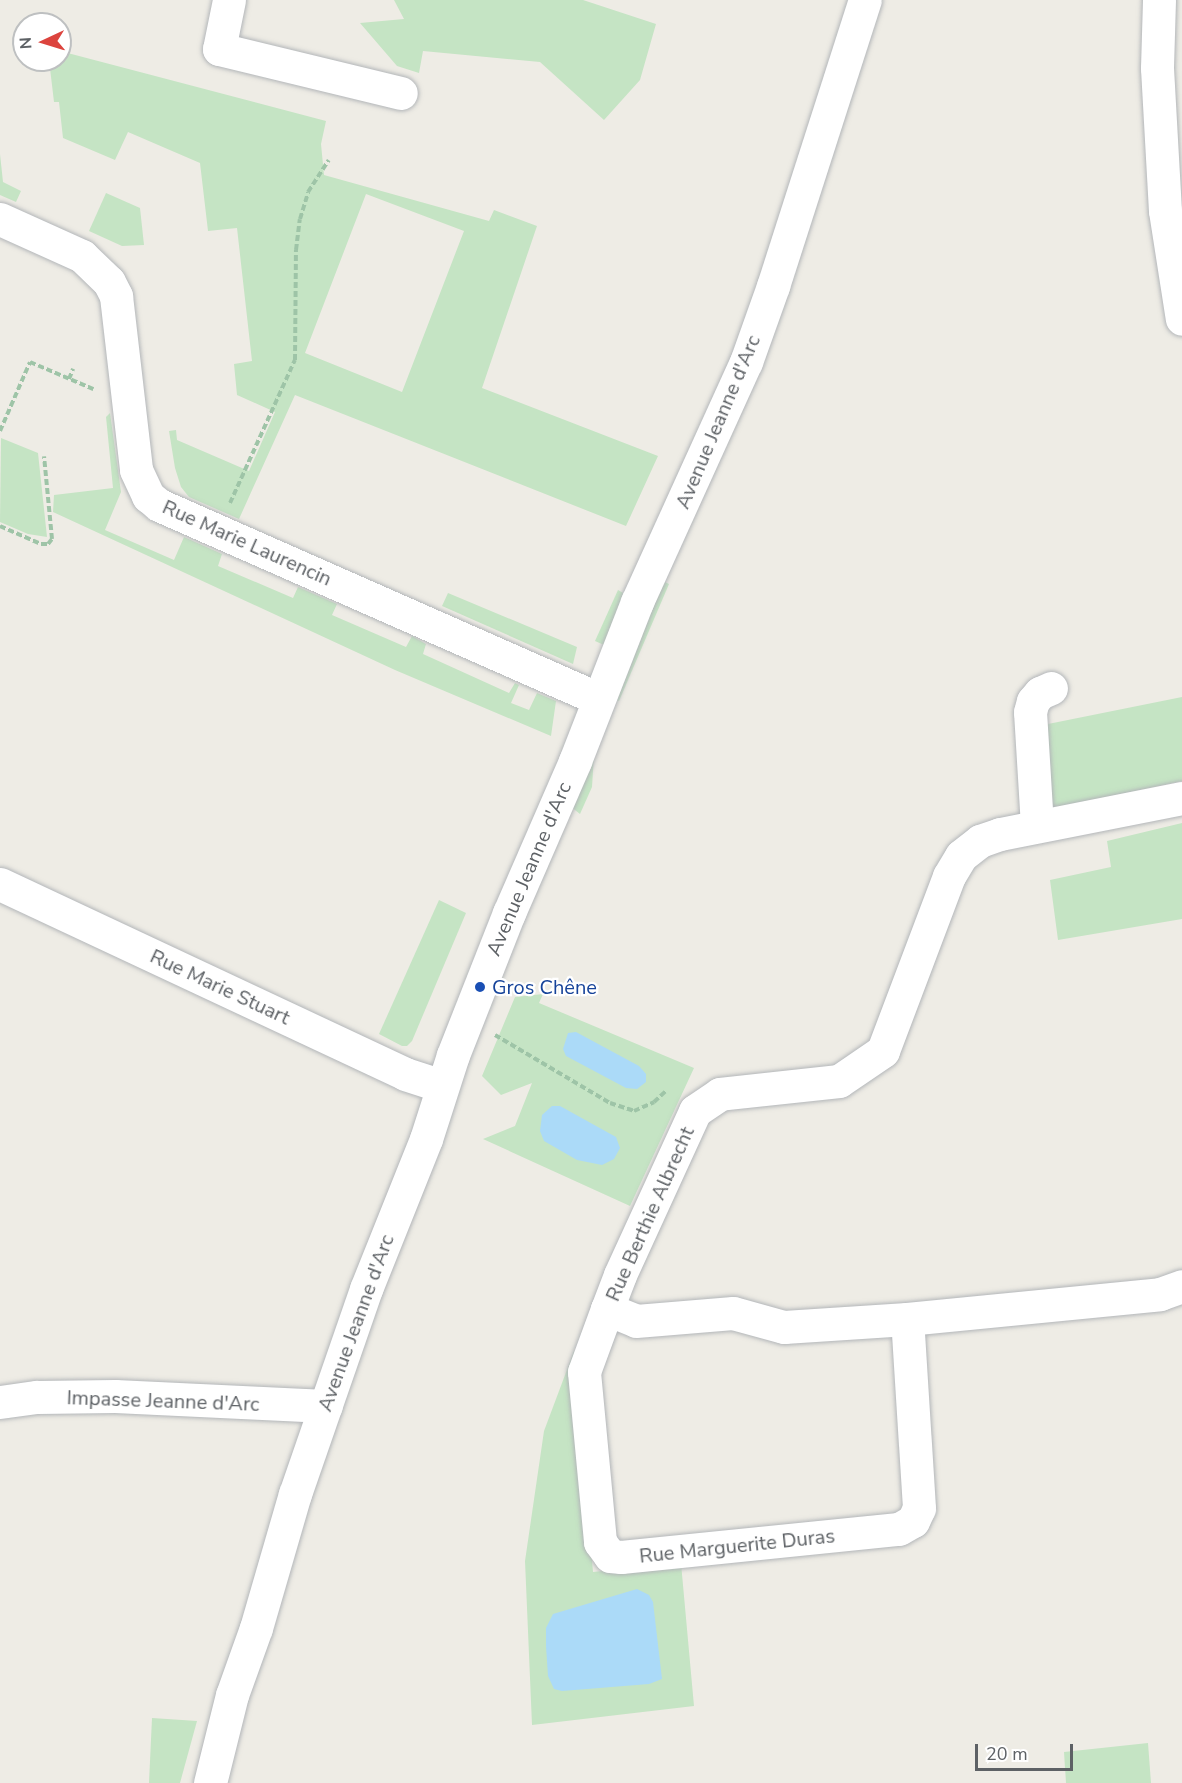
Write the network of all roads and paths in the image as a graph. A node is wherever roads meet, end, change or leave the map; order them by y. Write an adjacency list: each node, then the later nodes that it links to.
1 (229, 0): 4 (street)
2 (865, 0): 16 (street, Avenue Jeanne d'Arc)
3 (1159, 0): 7 (street)
4 (401, 93)
5 (329, 160): 14 (path)
6 (0, 219): 10 (street, Rue Marie Laurencin)
7 (1182, 319)
8 (73, 369): 9 (path)
9 (69, 379): 10 (path); 11 (path)
10 (129, 405): 14 (street, Rue Marie Laurencin)
11 (0, 430)
12 (45, 456): 13 (path)
13 (0, 526)
14 (217, 531): 16 (street, Rue Marie Laurencin)
15 (1051, 688): 18 (street)
16 (598, 699): 21 (street, Avenue Jeanne d'Arc)
17 (1182, 798): 18 (street, Rue Berthie Albrecht)
18 (1037, 826): 24 (street, Rue Berthie Albrecht)
19 (0, 884): 21 (street, Rue Marie Stuart)
20 (492, 1034): 22 (path)
21 (442, 1086): 27 (street, Avenue Jeanne d'Arc)
22 (670, 1088)
23 (1182, 1286): 25 (street, Rue Berthie Albrecht)
24 (607, 1309): 25 (street, Rue Berthie Albrecht); 25 (street, Rue Marguerite Duras)
25 (907, 1319)
26 (0, 1402): 27 (street, Impasse Jeanne d'Arc)
27 (326, 1406): 28 (street, Avenue Jeanne d'Arc)
28 (210, 1783)

